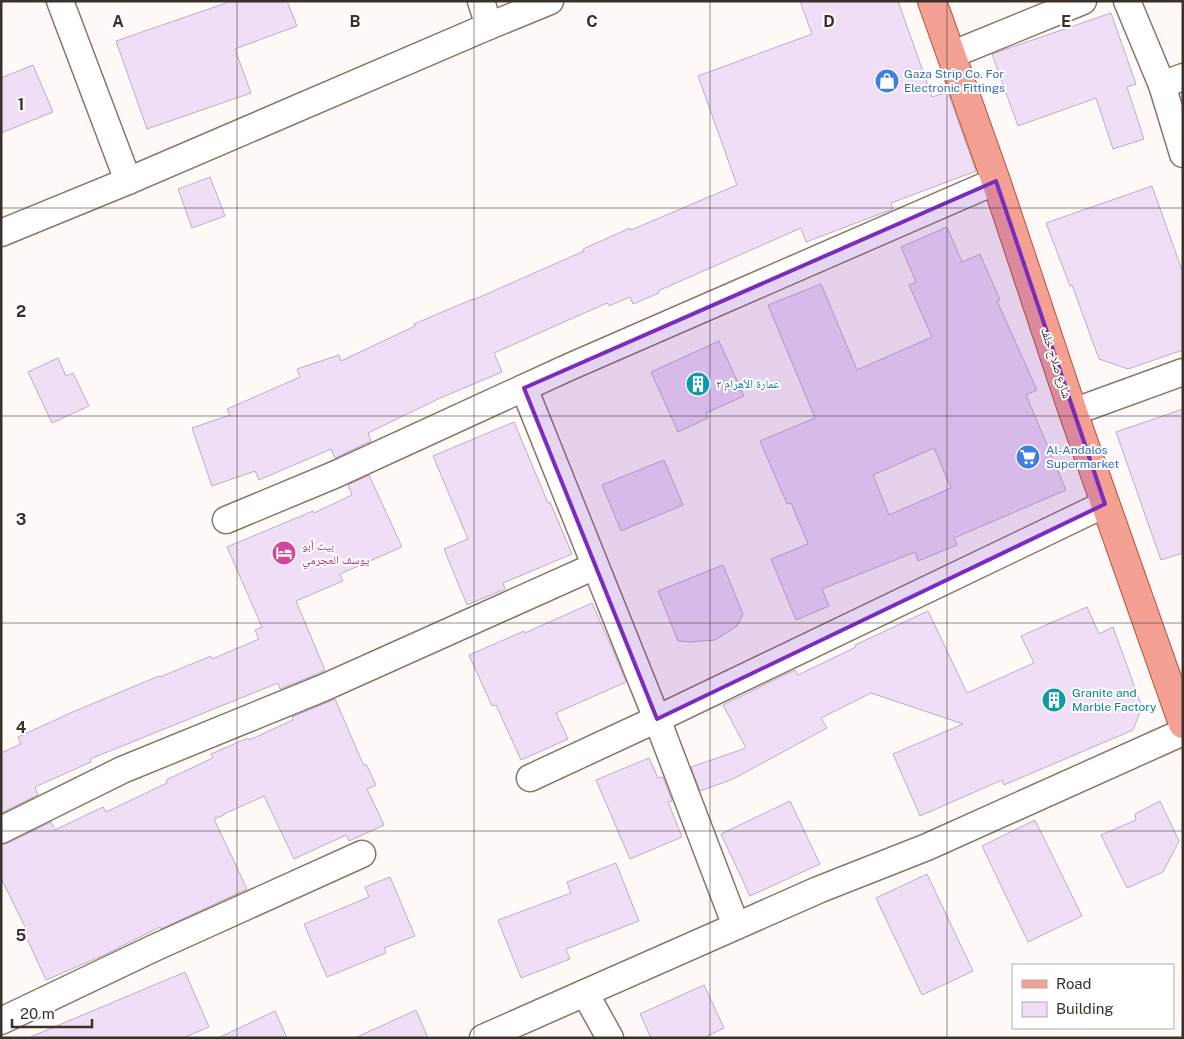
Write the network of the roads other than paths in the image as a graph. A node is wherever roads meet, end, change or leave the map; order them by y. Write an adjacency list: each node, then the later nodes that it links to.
1 (60, 1): 12 (street)
2 (481, 1): 7 (street)
3 (550, 1): 7 (street)
4 (932, 1): 8 (main road, شارع صلاح خلف)
5 (1083, 1): 8 (street)
6 (1127, 1): 9 (street)
7 (489, 26): 12 (street)
8 (951, 55): 11 (main road, شارع صلاح خلف)
9 (1172, 81): 10 (street)
10 (1183, 154)
11 (996, 180): 15 (street); 16 (main road, شارع صلاح خلف)
12 (128, 181): 13 (street)
13 (1, 233)
14 (1183, 372): 16 (street)
15 (524, 388): 18 (street); 19 (street)
16 (1073, 412): 17 (main road, شارع صلاح خلف)
17 (1105, 504): 20 (street); 21 (main road, شارع صلاح خلف)
18 (226, 520)
19 (595, 566): 20 (street); 24 (street)
20 (657, 718): 23 (street); 26 (street)
21 (1183, 724)
22 (1183, 732): 26 (street)
23 (530, 778)
24 (1, 830)
25 (362, 854): 28 (street)
26 (736, 926): 27 (street)
27 (585, 993): 29 (street); 30 (street)
28 (7, 1020)
29 (483, 1038)
30 (610, 1038)

